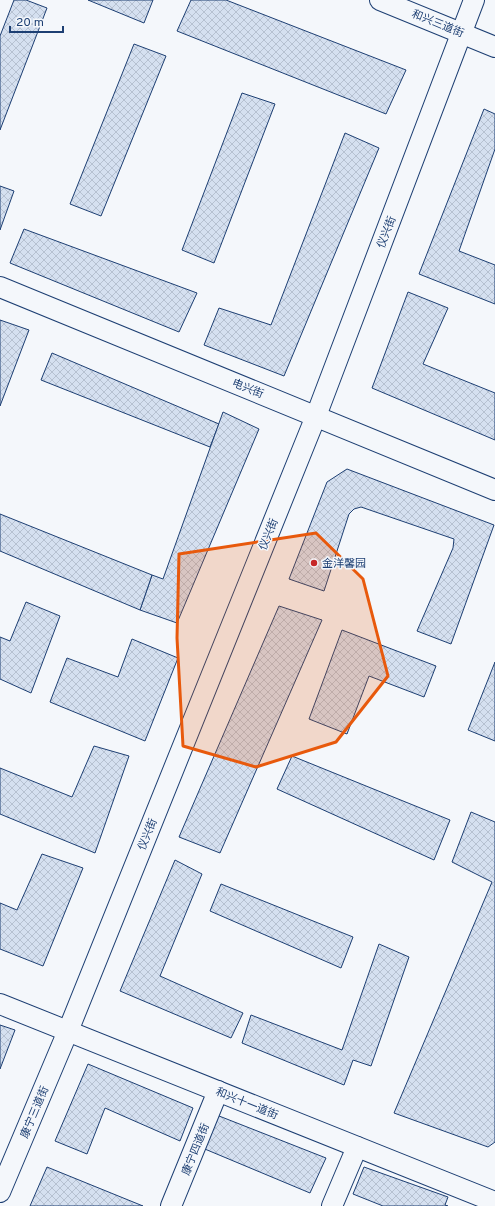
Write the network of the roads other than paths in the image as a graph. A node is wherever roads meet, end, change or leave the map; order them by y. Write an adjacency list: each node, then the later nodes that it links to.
1 (380, 0): 3 (street, 和兴三道街)
2 (474, 0): 3 (street, 仪兴街)
3 (461, 33): 4 (street, 和兴三道街); 6 (street, 仪兴街)
4 (495, 47)
5 (0, 287): 6 (street, 电兴街)
6 (316, 416): 7 (street, 电兴街); 9 (street, 仪兴街)
7 (495, 490)
8 (0, 1004): 9 (street, 和兴十一道街)
9 (68, 1031): 10 (street, 和兴十一道街); 12 (street, 康宁三道街)
10 (218, 1091): 11 (street, 和兴十一道街); 14 (street, 康宁四道街)
11 (357, 1147): 13 (street, 和兴十一道街); 15 (street)
12 (0, 1192)
13 (495, 1202)
14 (171, 1206)
15 (332, 1206)

